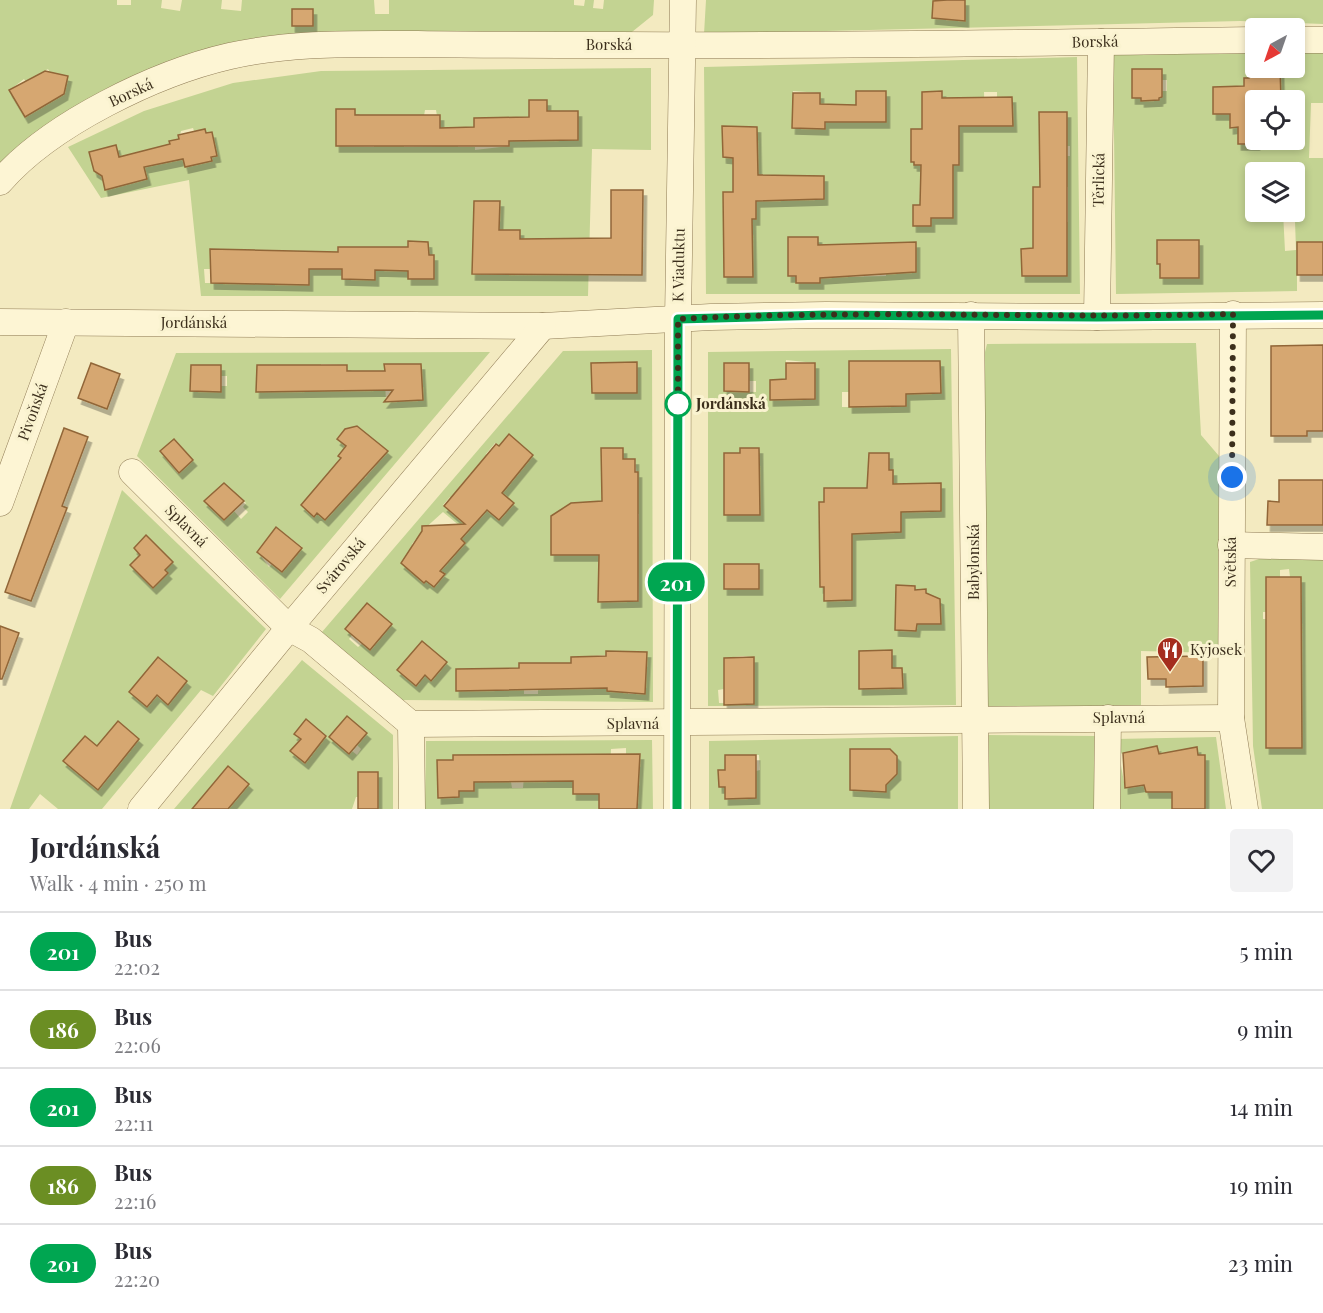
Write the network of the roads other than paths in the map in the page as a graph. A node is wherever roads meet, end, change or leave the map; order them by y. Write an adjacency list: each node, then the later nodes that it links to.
1 (683, 0): 6 (street, K Viaduktu)
2 (1245, 40): 5 (street, Borská)
3 (1305, 40): 4 (street)
4 (1323, 40)
5 (1101, 42): 6 (street, Borská); 11 (street, Těrlická)
6 (682, 46): 7 (street, Borská); 12 (street, K Viaduktu)
7 (0, 182)
8 (1233, 314): 10 (street, Jordánská); 11 (street, Jordánská); 18 (street, Světská)
9 (971, 315): 11 (street, Jordánská); 12 (street, Jordánská); 23 (street, Babylonská)
10 (1323, 315)
11 (1097, 317)
12 (678, 319): 15 (street, Jordánská); 25 (street, K Viaduktu)
13 (0, 322): 14 (street, Jordánská)
14 (66, 322): 15 (street, Jordánská); 17 (street, Pivoňská)
15 (543, 326): 20 (street, Svárovská)
16 (132, 472): 20 (street, Splavná)
17 (0, 503)
18 (1231, 545): 19 (street); 22 (street, Světská)
19 (1323, 547)
20 (289, 628): 24 (street, Splavná); 26 (street, Svárovská)
21 (1108, 718): 22 (street, Splavná); 23 (street, Splavná); 30 (street)
22 (1232, 718): 31 (street, Světská)
23 (974, 720): 25 (street, Splavná); 29 (street, Babylonská)
24 (411, 724): 25 (street, Splavná); 27 (street)
25 (676, 724): 28 (street, K Viaduktu)
26 (141, 809)
27 (412, 809)
28 (677, 809)
29 (976, 809)
30 (1107, 809)
31 (1245, 809)

